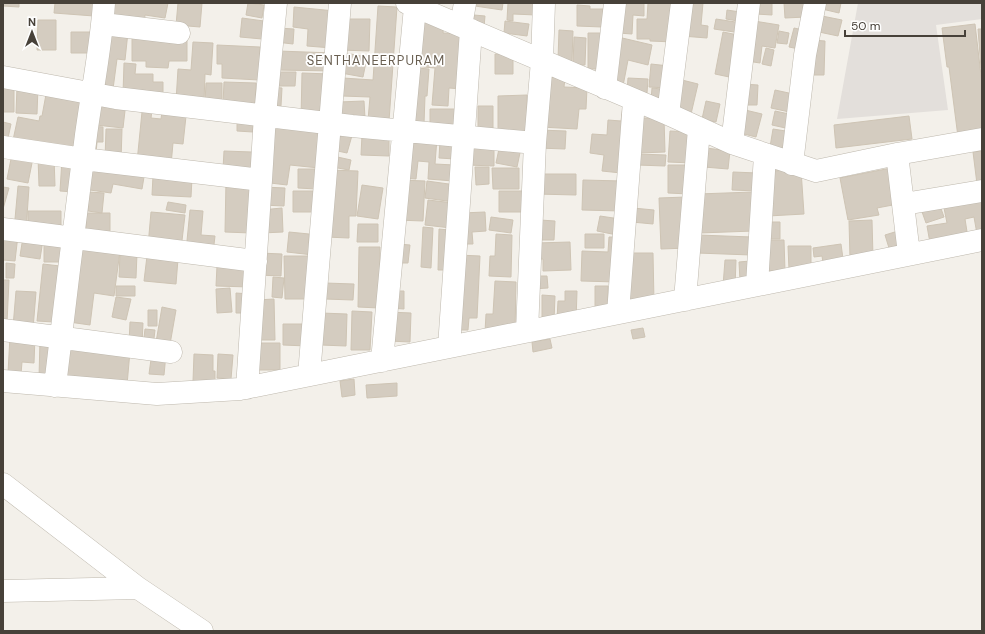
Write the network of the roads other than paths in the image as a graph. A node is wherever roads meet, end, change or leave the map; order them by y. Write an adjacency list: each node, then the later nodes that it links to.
1 (276, 3): 19 (street)
2 (340, 3): 20 (street)
3 (465, 3): 11 (street)
4 (544, 3): 13 (street)
5 (615, 3): 15 (street)
6 (682, 3): 18 (street)
7 (749, 3): 26 (street)
8 (815, 3): 31 (street)
9 (409, 4): 11 (street); 22 (street)
10 (103, 13): 12 (street); 16 (street)
11 (466, 28): 13 (street); 23 (street)
12 (179, 33)
13 (542, 61): 15 (street); 25 (street)
14 (3, 77): 16 (street)
15 (605, 88): 17 (street)
16 (92, 94): 19 (street); 30 (street)
17 (634, 101): 18 (street); 42 (street)
18 (668, 114): 21 (street)
19 (266, 115): 20 (street); 32 (street)
20 (330, 123): 22 (street); 49 (street)
21 (700, 129): 26 (street); 41 (street)
22 (404, 131): 23 (street); 48 (street)
23 (463, 136): 25 (street); 46 (street)
24 (982, 140): 28 (street)
25 (535, 143): 44 (street)
26 (732, 143): 29 (street)
27 (3, 147): 30 (street)
28 (897, 154): 31 (street); 34 (street)
29 (765, 155): 31 (street); 40 (street)
30 (83, 159): 32 (street); 36 (street)
31 (792, 164)
32 (261, 180): 39 (street)
33 (982, 191): 34 (street)
34 (904, 204): 38 (street)
35 (3, 229): 36 (street)
36 (72, 238): 39 (street); 45 (street)
37 (982, 240): 38 (street)
38 (909, 254): 40 (street)
39 (256, 261): 52 (street)
40 (757, 285): 41 (street)
41 (685, 300): 42 (street)
42 (618, 313): 44 (street)
43 (3, 330): 45 (street)
44 (527, 331): 46 (street)
45 (61, 338): 47 (street); 51 (street)
46 (449, 347): 48 (street)
47 (171, 352)
48 (382, 360): 49 (street)
49 (309, 375): 52 (street)
50 (3, 381): 51 (street)
51 (55, 386): 52 (street)
52 (247, 388)
53 (3, 484): 54 (street)
54 (138, 588): 55 (street); 56 (street)
55 (3, 591)
56 (202, 631)

